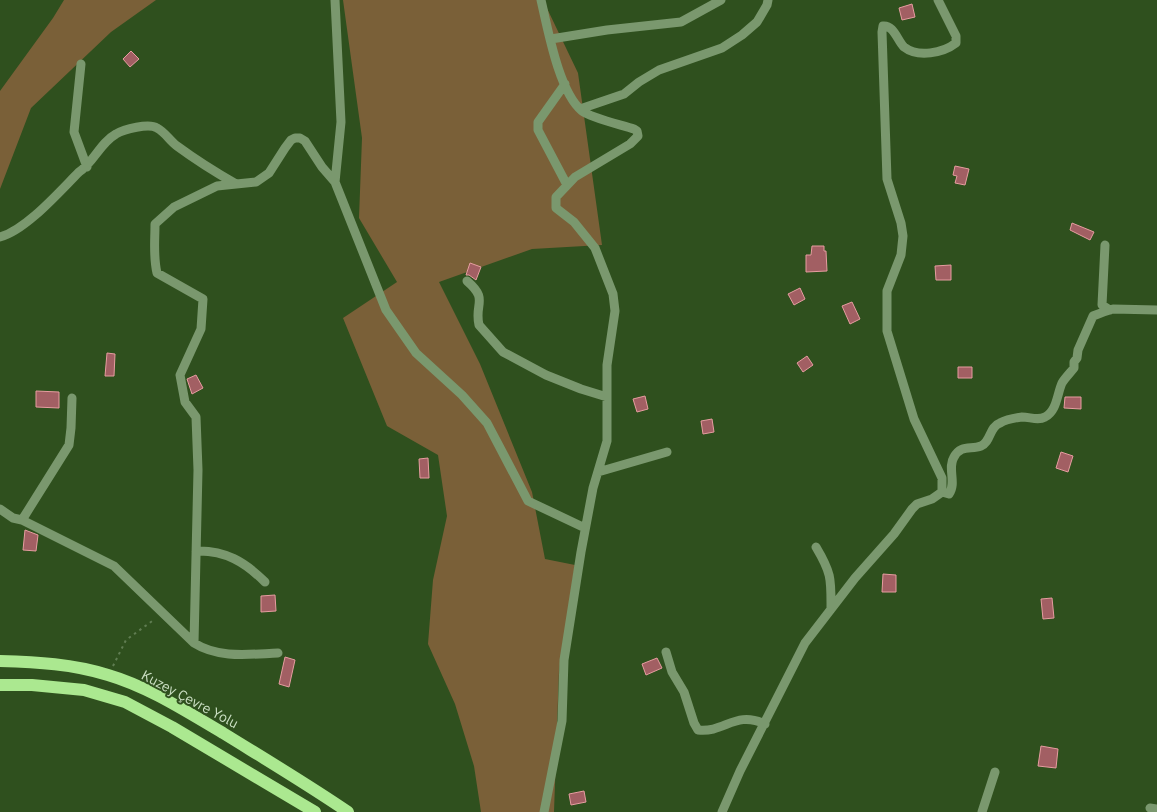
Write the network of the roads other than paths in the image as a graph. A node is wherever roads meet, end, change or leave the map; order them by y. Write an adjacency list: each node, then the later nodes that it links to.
1 (335, 0): 12 (street)
2 (541, 0): 3 (street); 7 (street)
3 (546, 0)
4 (721, 0): 7 (street)
5 (768, 0): 10 (street)
6 (938, 0): 24 (street)
7 (551, 39): 9 (street)
8 (81, 64): 11 (street)
9 (565, 84): 10 (street); 14 (street)
10 (580, 109): 14 (street)
11 (87, 167): 13 (street); 15 (street)
12 (335, 182): 13 (street); 27 (street)
13 (236, 184): 29 (street)
14 (567, 185): 20 (street)
15 (0, 237)
16 (1105, 245): 18 (street)
17 (467, 281): 20 (street)
18 (1110, 310): 19 (street); 24 (street)
19 (1157, 310)
20 (607, 397): 23 (street)
21 (72, 398): 26 (street)
22 (667, 452): 23 (street)
23 (598, 472): 27 (street)
24 (942, 492): 31 (street)
25 (0, 509): 26 (street)
26 (22, 520): 32 (street)
27 (586, 528): 41 (street)
28 (816, 547): 31 (street)
29 (196, 551): 30 (street); 32 (street)
30 (265, 582)
31 (831, 609): 37 (street)
32 (194, 643): 34 (street)
33 (666, 652): 37 (street)
34 (278, 653)
35 (0, 661): 40 (main road, Kuzey Çevre Yolu)
36 (0, 685): 39 (main road)
37 (765, 724): 42 (street)
38 (995, 772): 43 (street)
39 (315, 812)
40 (348, 812)
41 (544, 812)
42 (722, 812)
43 (982, 812)

